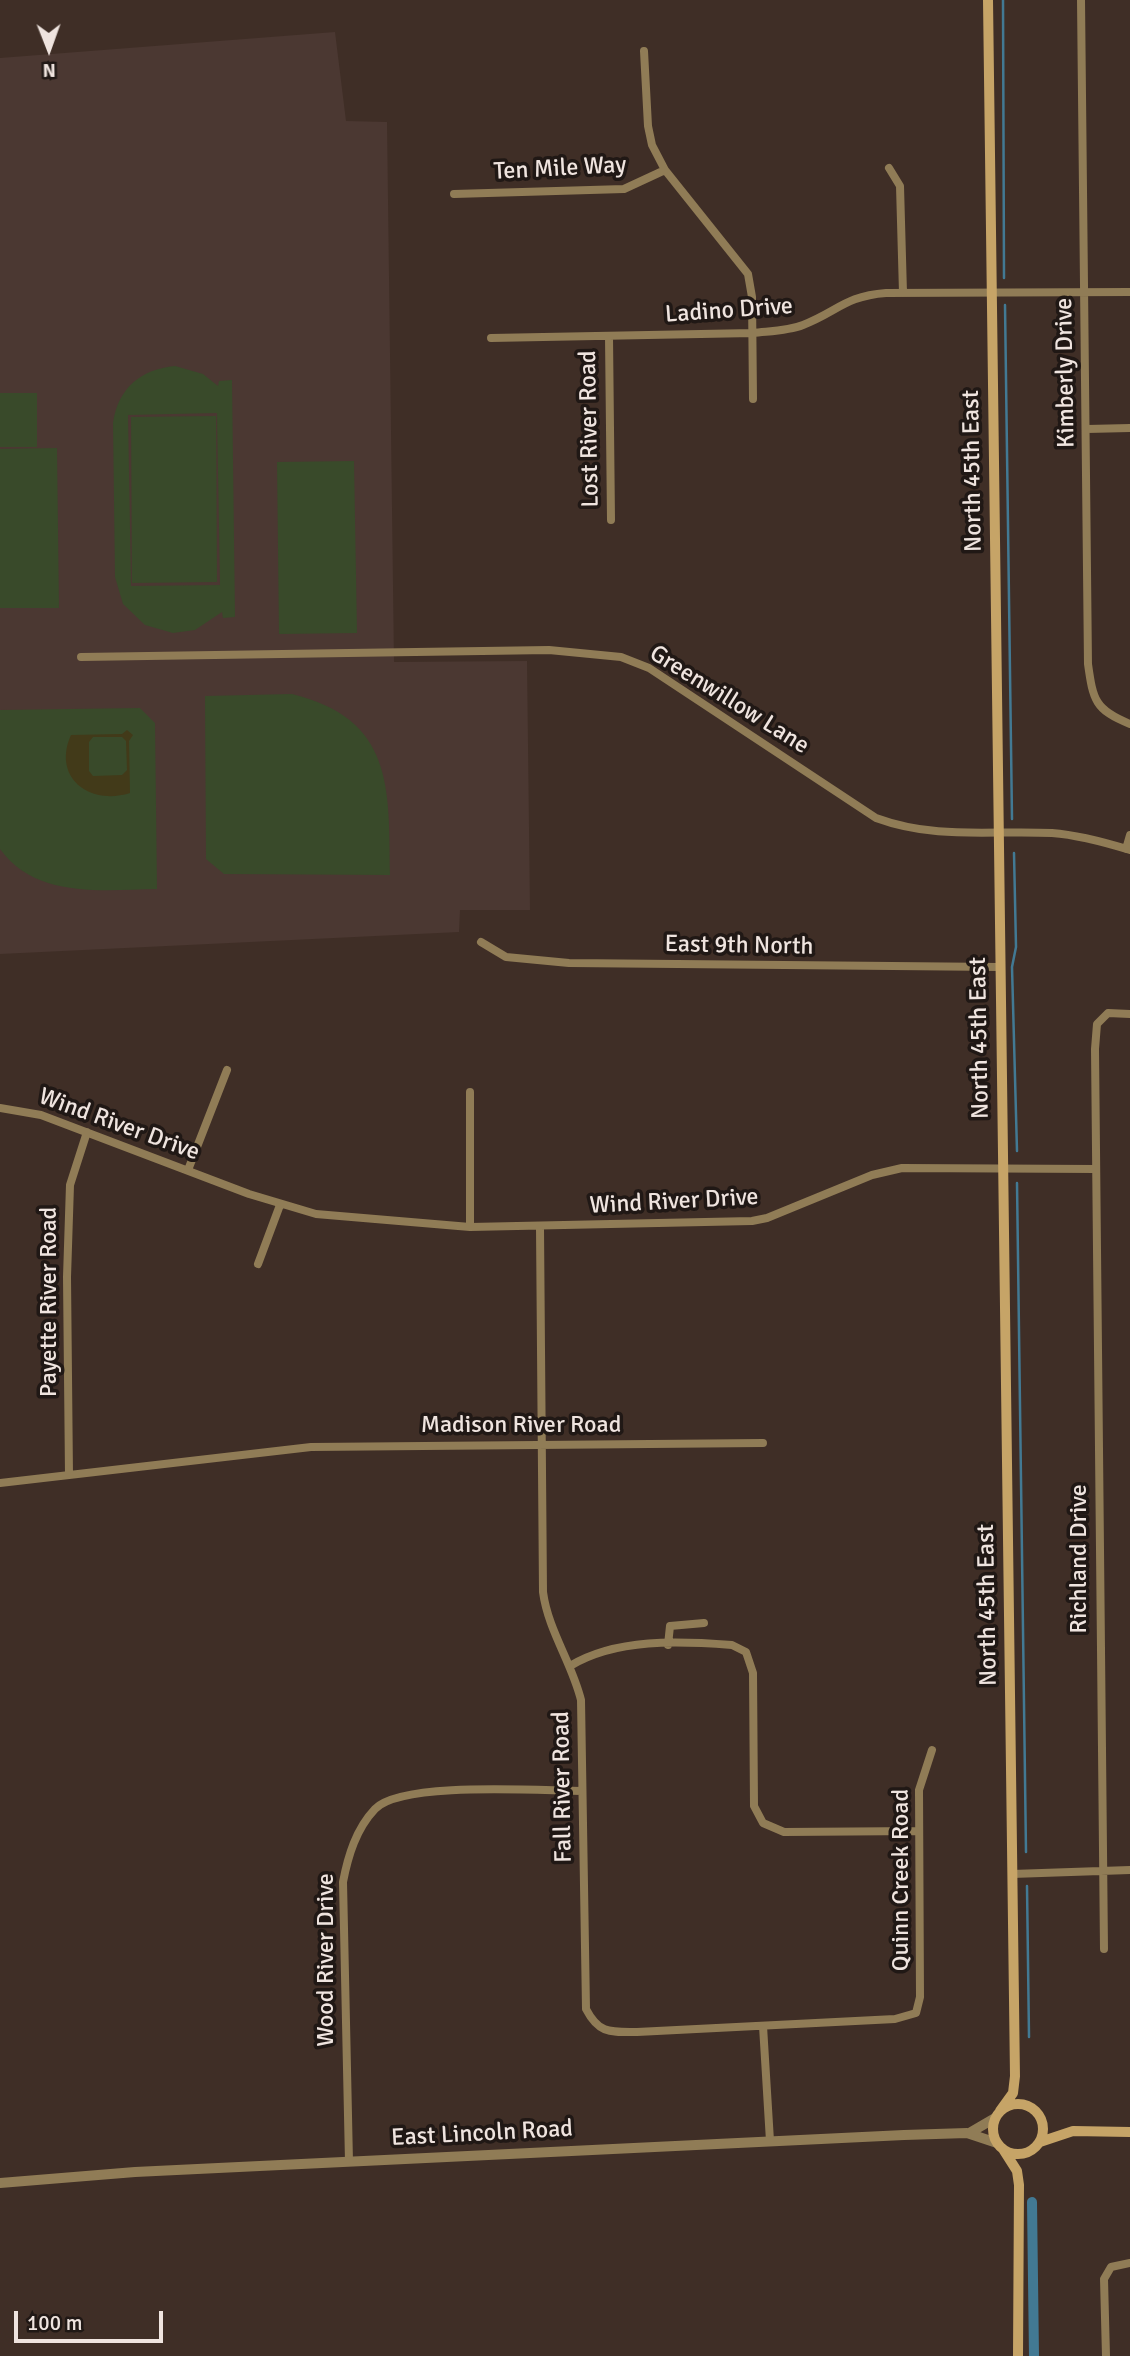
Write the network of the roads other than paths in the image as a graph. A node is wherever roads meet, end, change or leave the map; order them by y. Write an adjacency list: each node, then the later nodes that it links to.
1 (988, 0): 10 (main road, North 45th East)
2 (1081, 0): 7 (street, Kimberly Drive)
3 (644, 51): 5 (street)
4 (888, 168): 9 (street)
5 (665, 170): 6 (street, Ten Mile Way); 11 (street)
6 (454, 194)
7 (1084, 292): 8 (street, Ladino Drive); 10 (street, Ladino Drive); 16 (street, Kimberly Drive)
8 (1130, 292)
9 (903, 293): 10 (street, Ladino Drive); 11 (street, Ladino Drive)
10 (992, 293): 20 (main road, North 45th East)
11 (753, 333): 12 (street, Ladino Drive); 14 (street)
12 (609, 337): 13 (street, Ladino Drive); 17 (street, Lost River Road)
13 (491, 338)
14 (753, 399)
15 (1130, 428): 16 (street)
16 (1087, 429): 19 (street, Kimberly Drive)
17 (611, 520)
18 (81, 657): 20 (street, Greenwillow Lane)
19 (1130, 724)
20 (1000, 832): 22 (street, Greenwillow Lane); 24 (main road, North 45th East)
21 (1130, 835): 22 (street)
22 (1128, 850)
23 (481, 942): 24 (street, East 9th North)
24 (1000, 967): 32 (main road, North 45th East)
25 (1130, 1014): 30 (street, Richland Drive)
26 (227, 1070): 31 (street)
27 (470, 1092): 34 (street)
28 (0, 1108): 29 (street, Wind River Drive)
29 (87, 1132): 31 (street, Wind River Drive); 39 (street, Payette River Road)
30 (1096, 1169): 32 (street, Wind River Drive); 47 (street, Richland Drive)
31 (188, 1170): 33 (street, Wind River Drive)
32 (1003, 1170): 35 (street, Wind River Drive); 49 (main road, North 45th East)
33 (280, 1205): 34 (street, Wind River Drive); 36 (street)
34 (471, 1227): 35 (street, Wind River Drive)
35 (540, 1228): 38 (street, Fall River Road)
36 (257, 1264)
37 (764, 1443): 38 (street, Madison River Road)
38 (542, 1445): 39 (street, Madison River Road); 43 (street, Fall River Road)
39 (69, 1475): 40 (street, Madison River Road)
40 (0, 1483)
41 (704, 1623): 42 (street)
42 (668, 1645): 43 (street); 46 (street)
43 (570, 1666): 45 (street, Fall River Road)
44 (932, 1749): 46 (street, Quinn Creek Road)
45 (582, 1791): 52 (street, Fall River Road); 63 (street, Wood River Drive)
46 (919, 1831): 51 (street, Quinn Creek Road)
47 (1102, 1870): 48 (street); 49 (street); 50 (street, Richland Drive)
48 (1130, 1870)
49 (1012, 1874): 53 (main road, North 45th East)
50 (1104, 1949)
51 (916, 2012): 52 (street, Fall River Road)
52 (763, 2026): 60 (street)
53 (1016, 2076): 54 (main road, North 45th East); 55 (main road, North 45th East)
54 (1030, 2106): 55 (main road); 56 (main road)
55 (997, 2115): 59 (street, East Lincoln Road); 61 (main road)
56 (1041, 2117): 57 (main road); 62 (main road)
57 (1073, 2131): 58 (main road); 62 (main road)
58 (1130, 2132)
59 (967, 2133): 60 (street, East Lincoln Road); 61 (street, East Lincoln Road)
60 (770, 2141): 63 (street, East Lincoln Road)
61 (1000, 2146): 62 (main road); 65 (main road)
62 (1037, 2146): 65 (main road)
63 (349, 2162): 64 (street, East Lincoln Road)
64 (0, 2183)
65 (1019, 2185): 67 (main road)
66 (1130, 2263): 68 (street)
67 (1018, 2356)
68 (1106, 2356)

